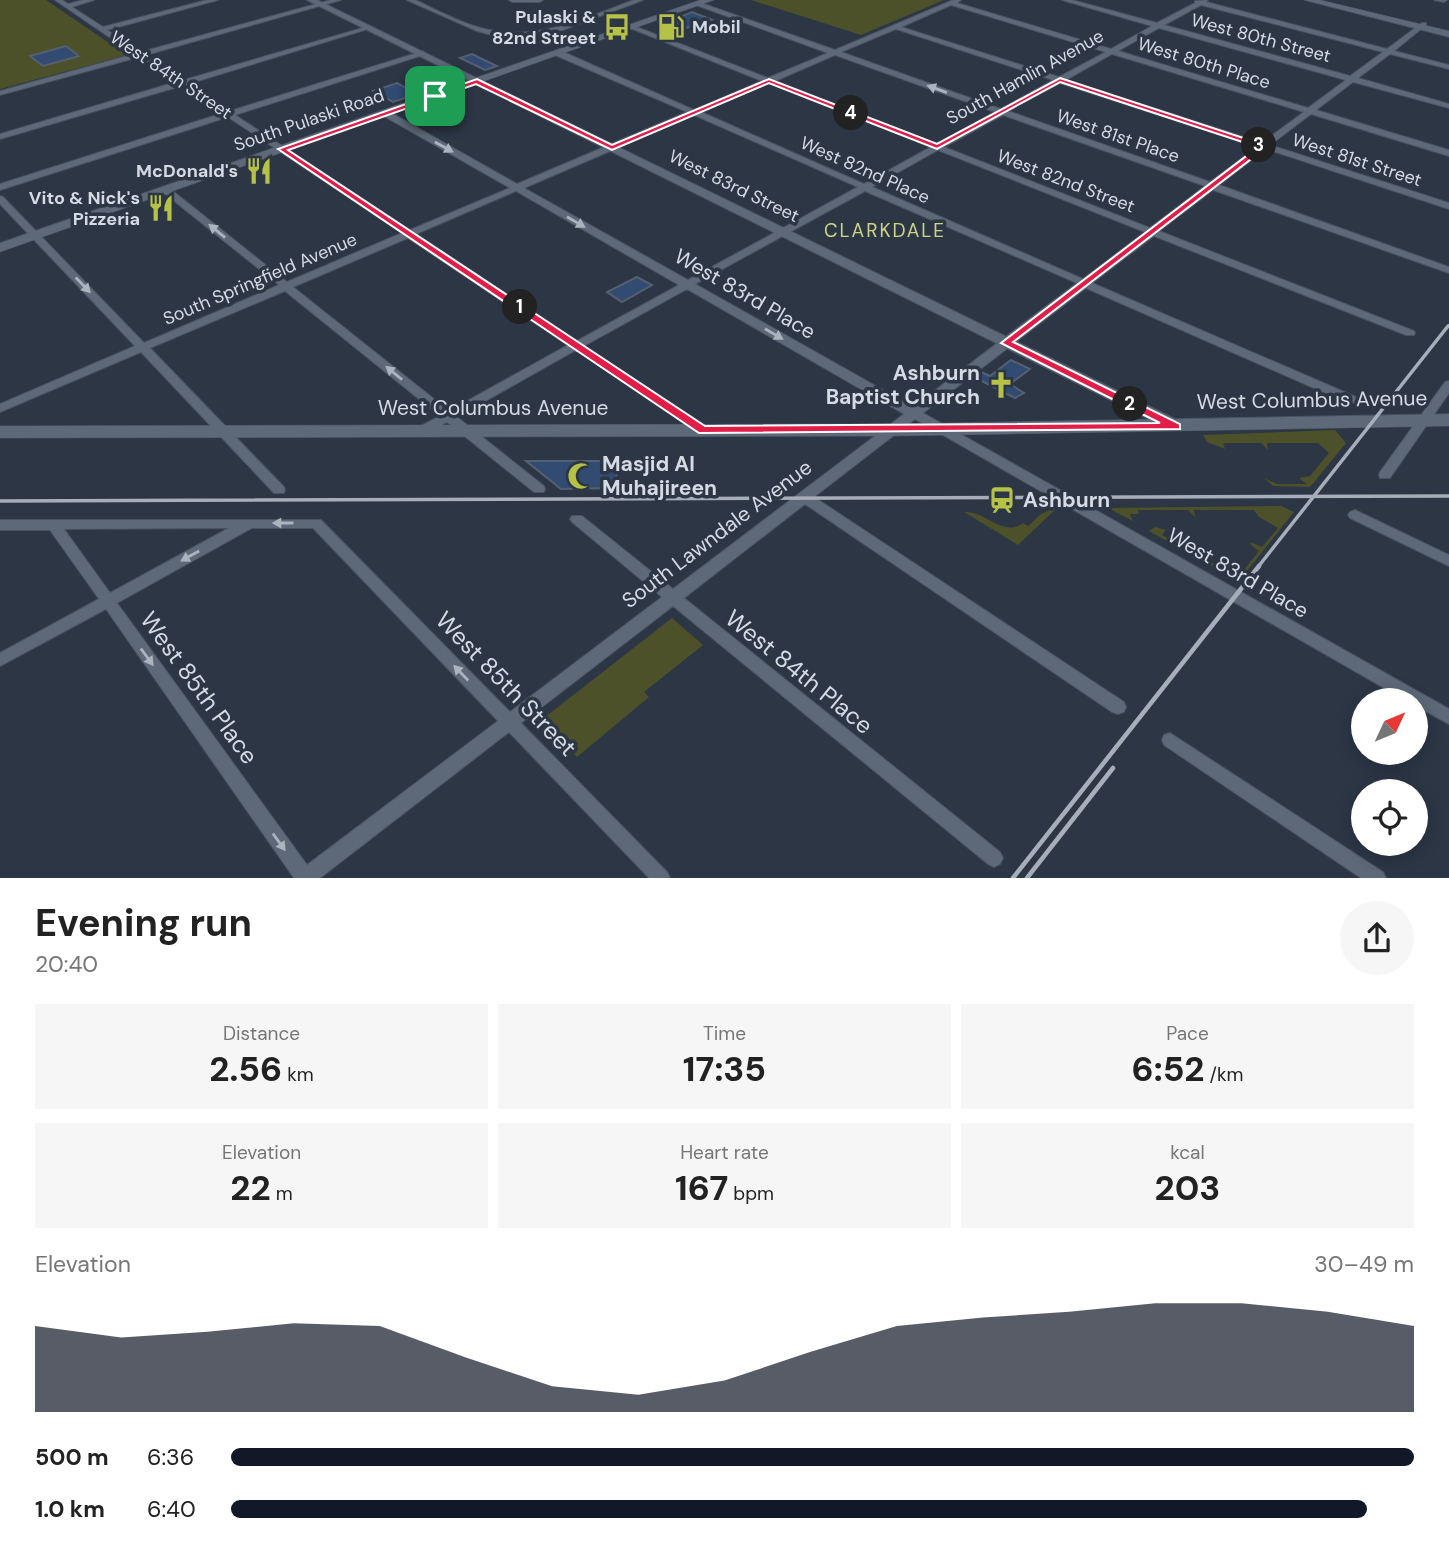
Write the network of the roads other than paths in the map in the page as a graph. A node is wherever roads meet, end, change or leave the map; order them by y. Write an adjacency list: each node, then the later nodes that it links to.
1 (58, 0): 18 (street, West 84th Street)
2 (91, 0): 18 (street)
3 (215, 0): 24 (street)
4 (311, 0): 17 (street, West 83rd Street)
5 (338, 0): 17 (street)
6 (410, 0): 9 (street)
7 (512, 0): 8 (street)
8 (540, 0)
9 (640, 0)
10 (709, 0): 16 (main road, South Pulaski Road)
11 (1065, 0): 20 (street, West 80th Street)
12 (1309, 0): 19 (main road)
13 (1326, 0): 19 (main road)
14 (1199, 1): 20 (street, South Hamlin Avenue); 26 (street)
15 (954, 2): 22 (street, South Springfield Avenue); 28 (street, West 80th Place)
16 (698, 4): 21 (main road, South Pulaski Road); 27 (street, West 81st Place)
17 (321, 5): 23 (street, West 83rd Street); 31 (street)
18 (67, 6): 24 (street, West 84th Street)
19 (1422, 25): 25 (main road); 26 (street, South Lawndale Avenue)
20 (1158, 26): 28 (street, South Hamlin Avenue); 33 (street, West 80th Street)
21 (632, 27): 30 (main road, South Pulaski Road); 36 (street, West 82nd Street)
22 (896, 27): 27 (street, South Springfield Avenue); 34 (street, West 81st Street)
23 (368, 28): 29 (street, West 83rd Street); 37 (street)
24 (102, 29): 31 (street, West 84th Street)
25 (1449, 32)
26 (1388, 51): 32 (street); 33 (street, South Lawndale Avenue)
27 (836, 52): 36 (street, South Springfield Avenue); 41 (street, West 81st Place, one-way to 27)
28 (1111, 52): 34 (street, South Hamlin Avenue); 40 (street, West 80th Place)
29 (420, 53): 35 (street, West 83rd Street); 44 (street)
30 (558, 53): 35 (main road, South Pulaski Road); 43 (street, West 82nd Place)
31 (140, 54): 37 (street, West 84th Street); 38 (street)
32 (1449, 67)
33 (1352, 79): 39 (street, West 80th Street); 40 (street, South Lawndale Avenue)
34 (1060, 80): 41 (street, South Hamlin Avenue); 46 (street, West 81st Street)
35 (477, 81): 42 (main road, South Pulaski Road); 48 (street, West 83rd Street)
36 (769, 81): 43 (street, South Springfield Avenue); 47 (street, West 82nd Street)
37 (183, 83): 44 (street, West 84th Street); 45 (street)
38 (0, 93)
39 (1449, 106)
40 (1310, 111): 46 (street, South Lawndale Avenue); 50 (street, West 80th Place)
41 (1002, 112): 47 (street, South Hamlin Avenue); 51 (street, West 81st Place)
42 (385, 113): 49 (main road, South Pulaski Road); 54 (street, West 83rd Place, one-way to 54)
43 (694, 113): 48 (street, South Springfield Avenue); 53 (street, West 82nd Place)
44 (229, 114): 49 (street, West 84th Street); 52 (street)
45 (0, 136)
46 (1264, 146): 51 (street, South Lawndale Avenue); 57 (street, West 81st Street)
47 (937, 147): 53 (street, South Hamlin Avenue); 59 (street, West 82nd Street)
48 (612, 148): 54 (street, South Springfield Avenue); 58 (street, West 83rd Street)
49 (282, 149): 55 (main road, South Pulaski Road); 60 (street, West 84th Street)
50 (1449, 153)
51 (1212, 186): 59 (street, South Lawndale Avenue); 63 (street, West 81st Place)
52 (0, 187)
53 (864, 187): 58 (street, South Hamlin Avenue); 64 (street, West 82nd Place)
54 (517, 188): 60 (street, South Springfield Avenue); 65 (street, West 83rd Place, one-way to 65)
55 (166, 190): 61 (main road, South Pulaski Road); 66 (street, one-way to 55)
56 (0, 199): 61 (street)
57 (1449, 206)
58 (782, 232): 65 (street, South Hamlin Avenue); 68 (street, West 83rd Street)
59 (1152, 232): 64 (street, South Lawndale Avenue); 67 (street, West 82nd Street)
60 (410, 234): 66 (street, South Springfield Avenue); 69 (street, West 84th Street)
61 (36, 236): 62 (main road, South Pulaski Road); 70 (street, one-way to 70)
62 (0, 248)
63 (1449, 270)
64 (1085, 283): 68 (street, South Lawndale Avenue); 72 (street, West 82nd Place)
65 (687, 284): 69 (street, South Hamlin Avenue); 74 (street, West 83rd Place, one-way to 74)
66 (286, 286): 70 (street, South Springfield Avenue); 75 (street, one-way to 66)
67 (1410, 333)
68 (1006, 343): 74 (street, South Lawndale Avenue); 78 (street, West 83rd Street)
69 (576, 345): 75 (street, South Hamlin Avenue); 80 (street, West 84th Street)
70 (143, 347): 73 (street, South Springfield Avenue); 85 (street)
71 (1449, 385): 76 (street)
72 (1352, 400)
73 (0, 408)
74 (913, 414): 79 (street, West 83rd Place); 81 (street, South Lawndale Avenue)
75 (447, 416): 82 (street, South Hamlin Avenue); 83 (street)
76 (1423, 420): 77 (main road, West Columbus Avenue); 78 (main road, West Columbus Avenue); 86 (street)
77 (1449, 420)
78 (1176, 426): 79 (main road, West Columbus Avenue)
79 (940, 429): 81 (main road, West Columbus Avenue); 100 (street, West 83rd Place)
80 (703, 430): 81 (main road, West Columbus Avenue); 83 (main road, West Columbus Avenue)
81 (892, 430): 89 (street, South Lawndale Avenue)
82 (421, 431): 83 (main road, West Columbus Avenue); 85 (main road, West Columbus Avenue)
83 (466, 431): 87 (street)
84 (0, 432): 85 (main road, West Columbus Avenue)
85 (223, 432): 88 (street)
86 (1385, 475)
87 (539, 489)
88 (279, 490)
89 (804, 497): 96 (street, South Lawndale Avenue); 99 (street)
90 (1355, 515): 95 (street)
91 (576, 519): 96 (street, West 84th Place)
92 (250, 523): 94 (street); 97 (street, one-way to 97); 101 (street, West 85th Street, one-way to 92)
93 (0, 525): 94 (street)
94 (54, 525): 97 (street, West 85th Place)
95 (1449, 561)
96 (671, 598): 101 (street, South Lawndale Avenue); 103 (street, West 84th Place)
97 (107, 601): 98 (street); 104 (street, West 85th Place, one-way to 104)
98 (0, 660)
99 (1118, 707)
100 (1449, 717)
101 (509, 722): 104 (street, South Lawndale Avenue); 105 (street, West 85th Street)
102 (1170, 740): 106 (street)
103 (994, 858)
104 (305, 878)
105 (661, 878)
106 (1377, 878)

